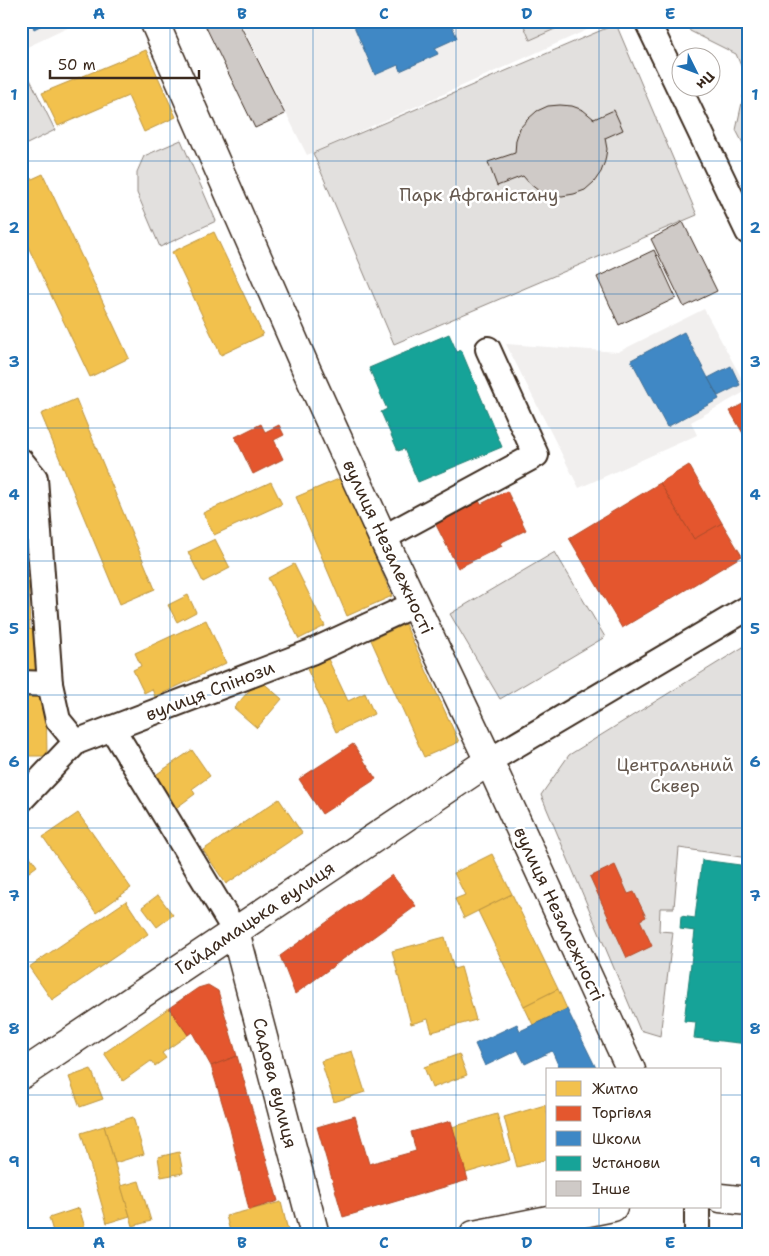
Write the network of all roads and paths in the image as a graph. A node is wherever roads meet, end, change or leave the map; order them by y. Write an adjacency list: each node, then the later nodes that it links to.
1 (154, 21): 6 (main road, вулиця Незалежності)
2 (647, 21): 3 (street)
3 (748, 232)
4 (488, 349): 6 (street)
5 (21, 461): 10 (street)
6 (383, 538): 7 (main road, вулиця Незалежності)
7 (415, 604): 11 (street, вулиця Спінози); 13 (main road, вулиця Незалежності)
8 (748, 608): 13 (street)
9 (21, 683): 10 (street)
10 (50, 684): 12 (street)
11 (112, 728): 12 (street, вулиця Спінози); 15 (street)
12 (76, 742): 14 (street, вулиця Спінози)
13 (489, 762): 15 (main road, Гайдамацька вулиця); 16 (main road, вулиця Незалежності)
14 (21, 800)
15 (235, 931): 17 (main road, Гайдамацька вулиця); 22 (main road, Садова вулиця)
16 (630, 1068)
17 (21, 1075)
18 (722, 1198): 19 (main road)
19 (748, 1201)
20 (608, 1208): 23 (main road)
21 (697, 1208): 24 (street)
22 (315, 1235)
23 (474, 1235)
24 (697, 1235)

